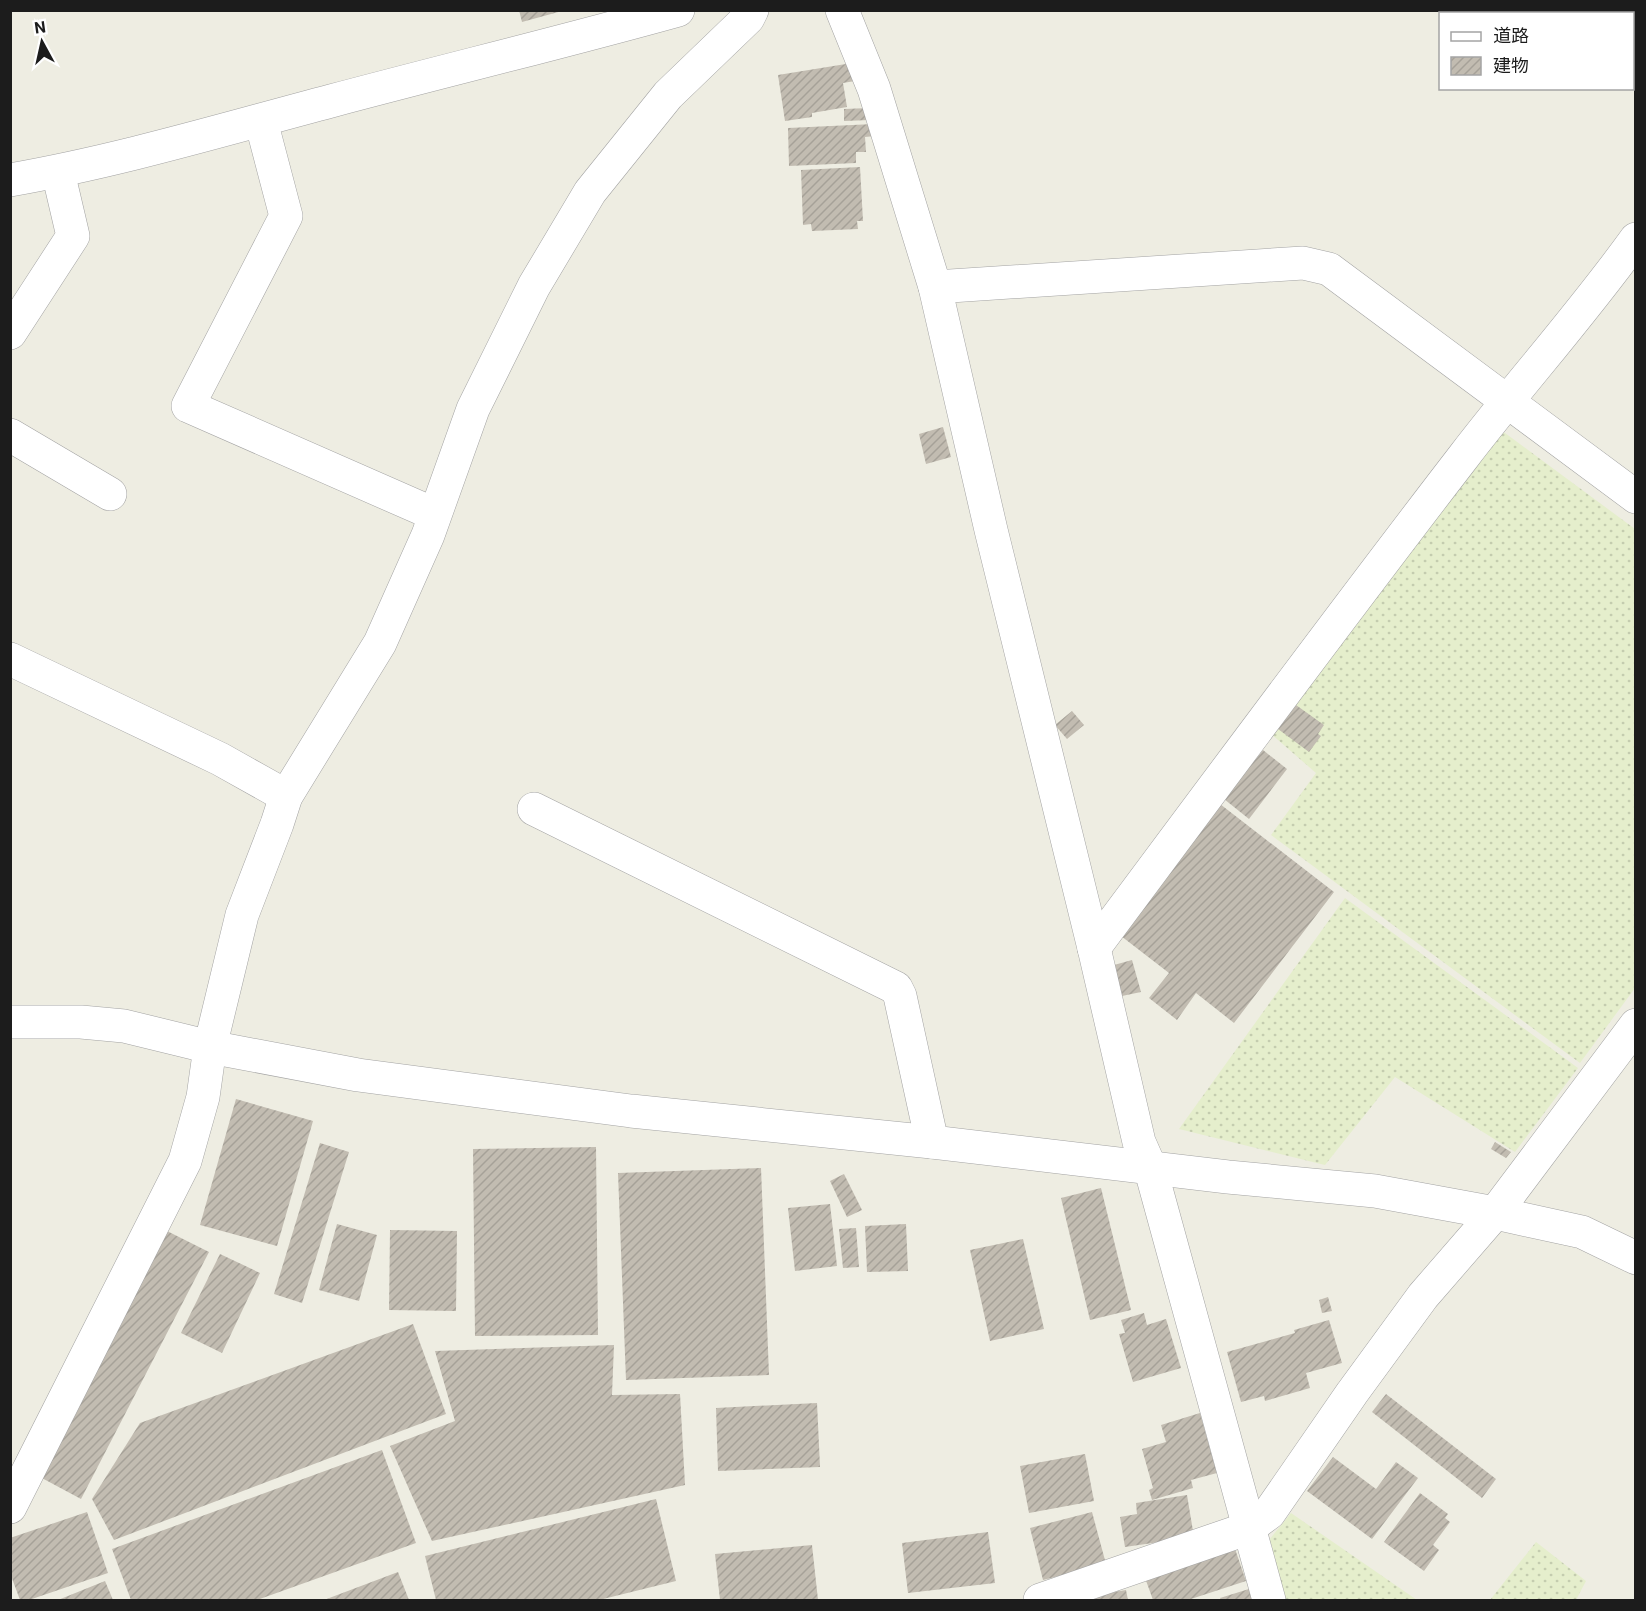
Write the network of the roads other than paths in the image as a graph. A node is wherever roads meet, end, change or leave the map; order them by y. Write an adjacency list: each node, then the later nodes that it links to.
1 (678, 10): 4 (street)
2 (752, 10): 14 (street)
3 (842, 10): 8 (street)
4 (261, 121): 5 (street); 14 (street)
5 (58, 172): 6 (street); 9 (street)
6 (10, 180)
7 (1635, 239): 10 (street)
8 (934, 287): 10 (street); 18 (street)
9 (10, 333)
10 (1506, 401): 13 (street); 18 (street)
11 (10, 435): 12 (street)
12 (110, 494)
13 (1635, 497)
14 (434, 514): 16 (street)
15 (10, 659): 16 (street)
16 (286, 796): 21 (street)
17 (534, 809): 22 (street)
18 (1094, 948): 23 (street)
19 (10, 1022): 21 (street)
20 (1635, 1025): 24 (street)
21 (210, 1047): 22 (street); 26 (street)
22 (932, 1142): 23 (street)
23 (1150, 1167): 24 (street); 27 (street)
24 (1495, 1213): 25 (street); 27 (street)
25 (1635, 1258)
26 (10, 1507)
27 (1249, 1528): 28 (street); 29 (street)
28 (1040, 1600)
29 (1269, 1600)

